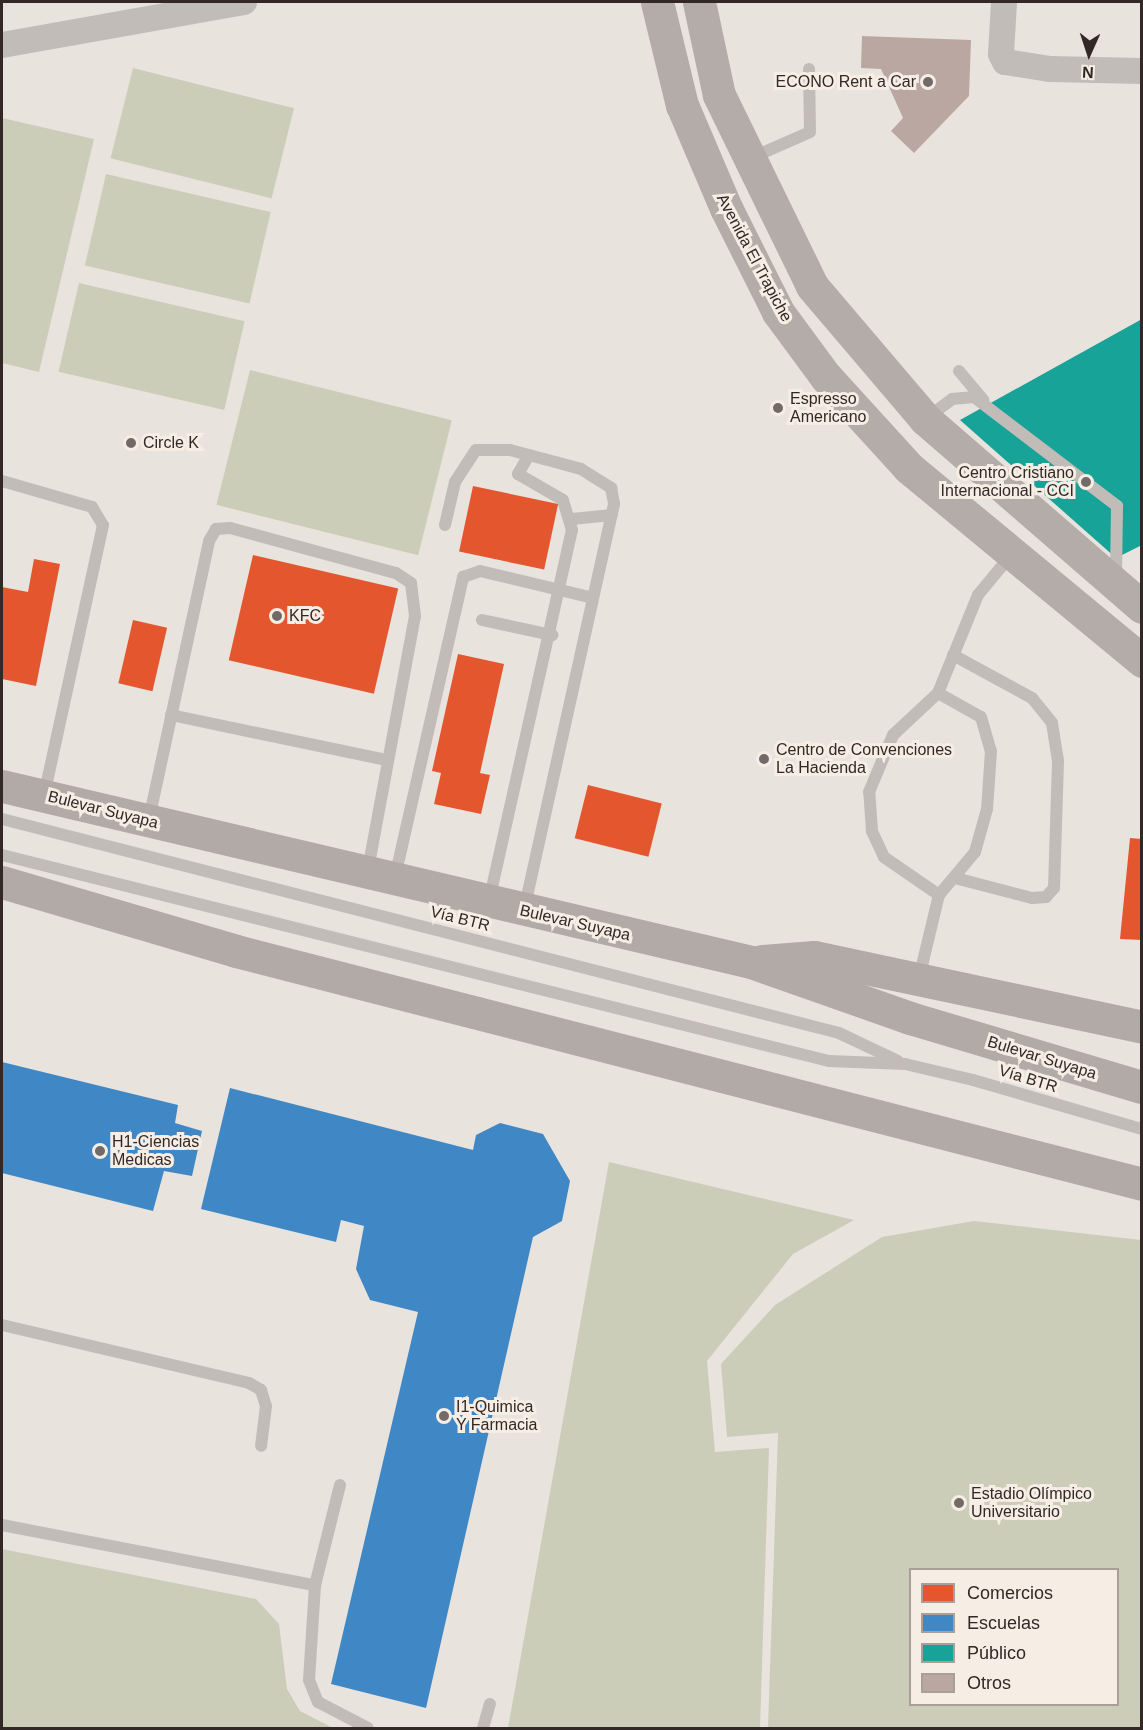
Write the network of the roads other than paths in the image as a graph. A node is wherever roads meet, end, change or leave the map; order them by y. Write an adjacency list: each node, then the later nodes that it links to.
1 (244, 2): 5 (street)
2 (657, 2): 13 (main road, Avenida El Trapiche)
3 (699, 2): 8 (main road)
4 (1004, 2): 7 (street)
5 (2, 45)
6 (809, 69): 8 (lane)
7 (1142, 71)
8 (750, 159): 11 (main road)
9 (959, 371): 10 (lane)
10 (986, 403): 11 (lane); 19 (lane)
11 (926, 419): 19 (main road)
12 (529, 455): 15 (lane); 16 (lane); 17 (lane)
13 (909, 468): 18 (main road, Avenida El Trapiche); 23 (main road)
14 (2, 481): 32 (lane)
15 (612, 515): 16 (lane); 21 (lane)
16 (572, 519): 20 (lane)
17 (445, 525)
18 (1011, 555): 26 (lane); 27 (main road, Avenida El Trapiche)
19 (1116, 585): 22 (main road)
20 (560, 591): 21 (lane); 25 (lane); 36 (lane)
21 (593, 598): 41 (lane)
22 (1142, 607)
23 (1142, 617)
24 (482, 620): 25 (lane)
25 (552, 635): 40 (lane)
26 (953, 655): 28 (lane); 37 (lane)
27 (1142, 661)
28 (938, 693): 37 (lane); 39 (lane)
29 (171, 715): 30 (lane); 30 (lane); 34 (lane)
30 (387, 760): 36 (lane)
31 (2, 786): 32 (main road, Bulevar Suyapa)
32 (43, 796): 34 (main road, Bulevar Suyapa)
33 (2, 819): 45 (lane, Vía BTR)
34 (148, 822): 36 (main road, Bulevar Suyapa)
35 (2, 855): 45 (lane, Vía BTR)
36 (380, 878): 40 (main road, Bulevar Suyapa)
37 (955, 878): 39 (lane)
38 (2, 882): 48 (main road)
39 (939, 895): 43 (lane)
40 (488, 903): 41 (main road, Bulevar Suyapa)
41 (524, 912): 42 (main road, Bulevar Suyapa)
42 (751, 962): 43 (main road); 46 (main road, Bulevar Suyapa)
43 (919, 979): 44 (main road)
44 (1142, 1027)
45 (905, 1064): 47 (lane, Vía BTR)
46 (1142, 1087)
47 (1142, 1129)
48 (1138, 1183)
49 (2, 1325): 50 (lane)
50 (261, 1446)
51 (340, 1485): 53 (lane)
52 (2, 1525): 53 (lane)
53 (315, 1585): 55 (lane)
54 (490, 1704): 56 (lane)
55 (368, 1728)
56 (483, 1728)

